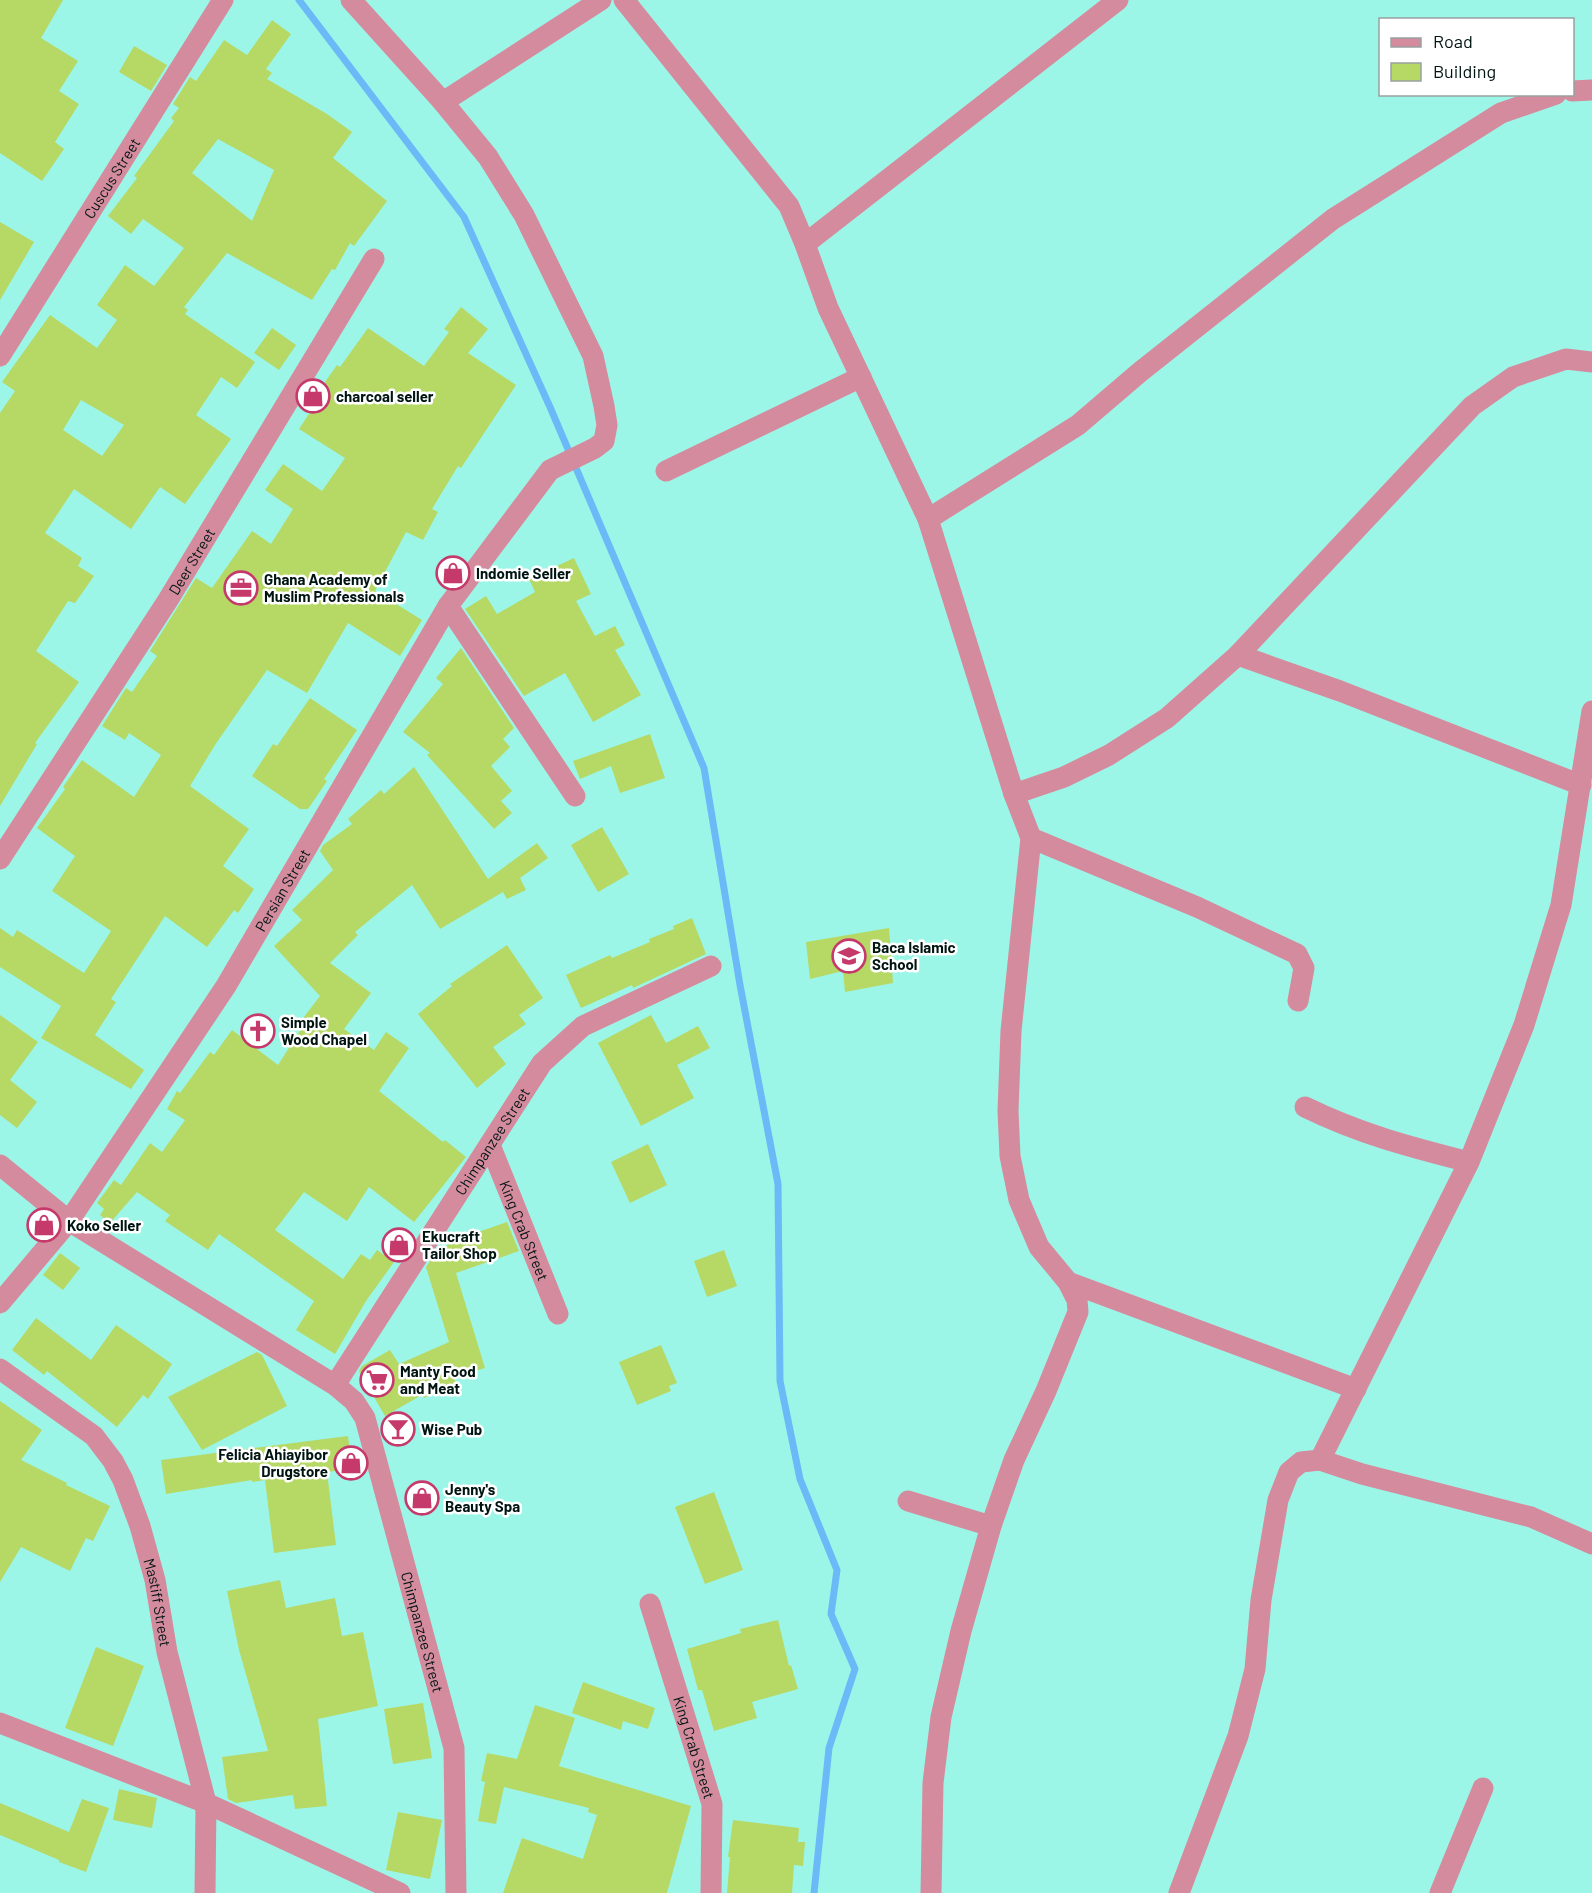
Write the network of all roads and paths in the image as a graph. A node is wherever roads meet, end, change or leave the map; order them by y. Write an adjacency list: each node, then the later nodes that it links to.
1 (223, 0): 12 (street, Cuscus Street)
2 (351, 0): 9 (street)
3 (601, 0): 9 (street)
4 (624, 0): 10 (street)
5 (1118, 0): 10 (street)
6 (1592, 90): 7 (street)
7 (1574, 91)
8 (1550, 96): 16 (street)
9 (443, 102): 17 (street, Persian Street)
10 (805, 244): 14 (street)
11 (374, 259): 24 (street, Deer Street)
12 (0, 356)
13 (1592, 362): 18 (street)
14 (861, 377): 15 (street); 16 (street)
15 (666, 471)
16 (928, 519): 21 (street)
17 (448, 606): 22 (street); 31 (street, Persian Street)
18 (1238, 655): 20 (street); 21 (street)
19 (1592, 711): 20 (street)
20 (1581, 785): 29 (street)
21 (1014, 794): 23 (street)
22 (574, 796)
23 (1031, 838): 26 (street); 32 (street)
24 (0, 859)
25 (711, 966): 28 (street, Chimpanzee Street)
26 (1298, 1001)
27 (1305, 1107): 29 (street)
28 (490, 1145): 34 (street, King Crab Street); 36 (street, Chimpanzee Street)
29 (1469, 1162): 37 (street)
30 (0, 1165): 31 (street, Chimpanzee Street)
31 (69, 1221): 33 (street, Persian Street); 36 (street, Chimpanzee Street)
32 (1068, 1282): 37 (street); 40 (street)
33 (0, 1303)
34 (558, 1314)
35 (0, 1369): 45 (street, Mastiff Street)
36 (335, 1385): 48 (street, Chimpanzee Street)
37 (1356, 1389): 38 (street)
38 (1320, 1460): 41 (street); 51 (street)
39 (908, 1501): 40 (street)
40 (991, 1526): 50 (street)
41 (1592, 1544)
42 (650, 1604): 49 (street, King Crab Street)
43 (0, 1723): 45 (street)
44 (1483, 1788): 52 (street)
45 (206, 1803): 46 (street, Mastiff Street); 47 (street)
46 (205, 1893)
47 (400, 1893)
48 (456, 1893)
49 (711, 1893)
50 (931, 1893)
51 (1179, 1893)
52 (1440, 1893)

